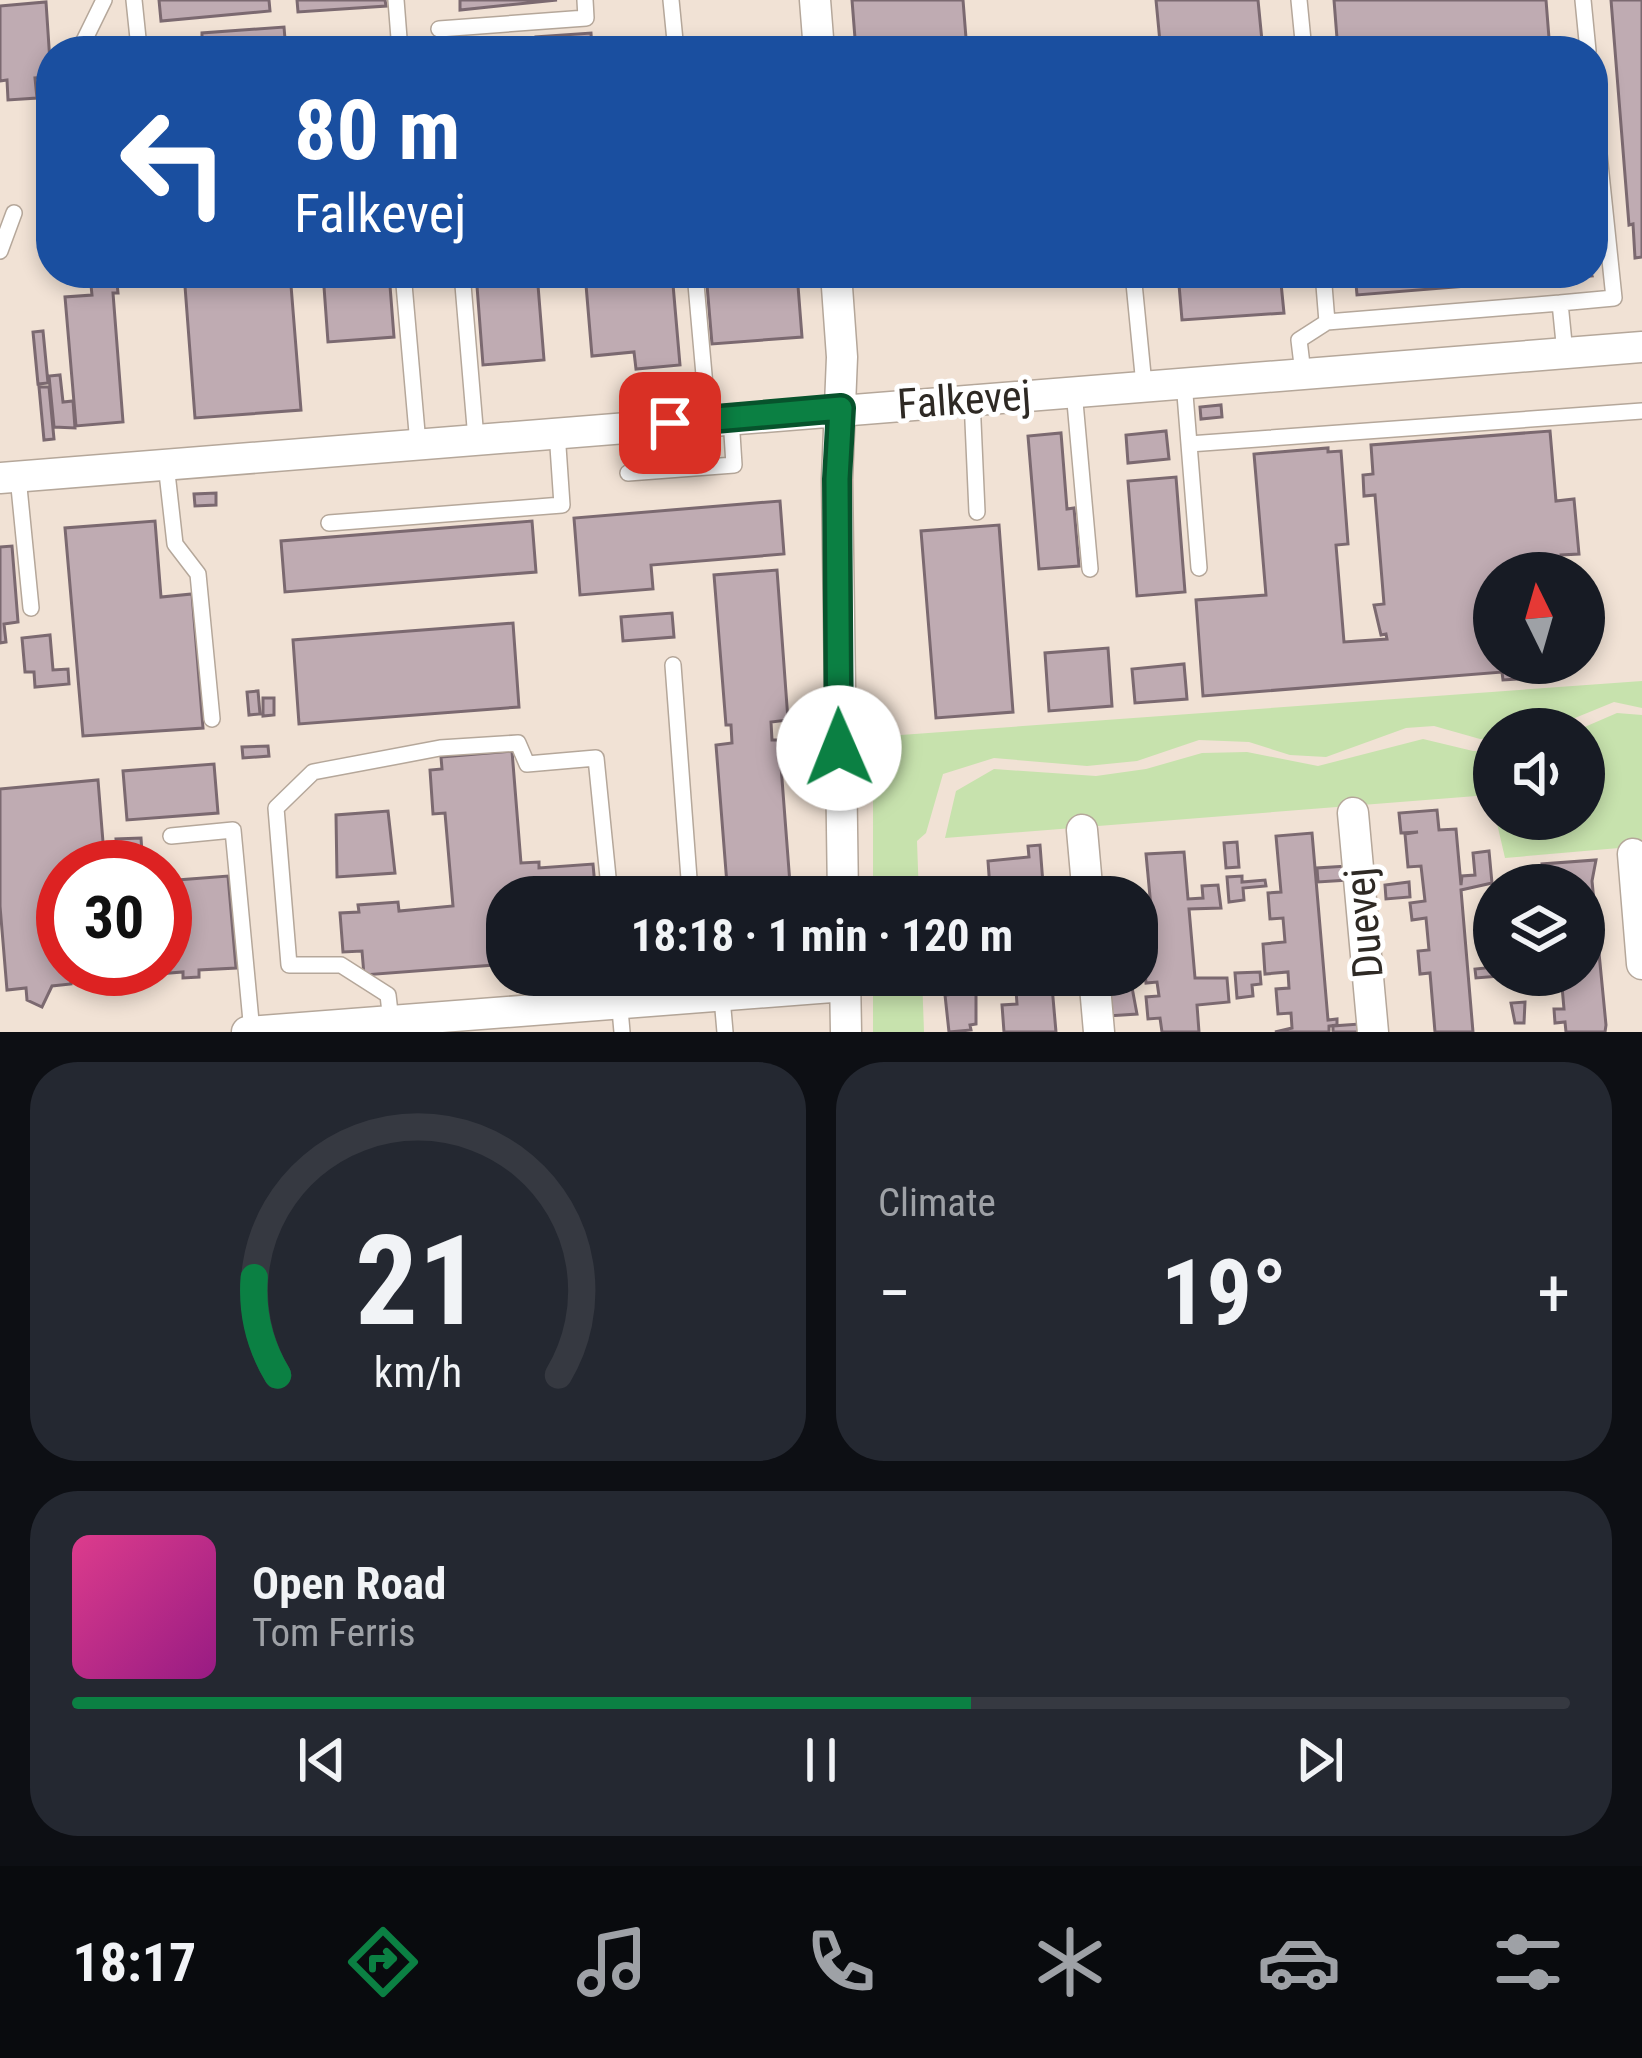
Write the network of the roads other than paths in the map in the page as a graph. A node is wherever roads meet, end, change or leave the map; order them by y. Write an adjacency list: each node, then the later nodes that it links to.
1 (104, 0): 10 (lane)
2 (134, 0): 11 (lane)
3 (396, 0): 12 (lane)
4 (585, 0): 9 (lane)
5 (671, 0): 13 (lane)
6 (815, 0): 14 (street)
7 (1299, 0): 15 (lane)
8 (1583, 0): 16 (lane)
9 (439, 29)
10 (86, 36)
11 (138, 36)
12 (399, 36)
13 (675, 36)
14 (818, 36)
15 (1303, 36)
16 (1587, 36)
17 (14, 213): 19 (lane)
18 (1608, 241): 26 (lane)
19 (0, 251)
20 (405, 288): 40 (lane)
21 (463, 288): 39 (lane)
22 (698, 288): 37 (lane)
23 (837, 288): 35 (street)
24 (1134, 288): 32 (lane)
25 (1324, 288): 27 (lane)
26 (1559, 303): 27 (lane); 29 (lane)
27 (1327, 322): 30 (lane)
28 (1642, 347): 29 (street, Falkevej)
29 (1565, 353): 30 (street, Falkevej)
30 (1303, 374): 31 (street, Falkevej)
31 (1184, 382): 32 (street, Falkevej); 41 (lane)
32 (1144, 386): 33 (street, Falkevej)
33 (1074, 391): 34 (street, Falkevej); 48 (lane)
34 (972, 399): 35 (street, Falkevej); 45 (lane)
35 (841, 408): 37 (street, Falkevej); 58 (street)
36 (1642, 411): 41 (lane)
37 (720, 419): 38 (street, Falkevej); 43 (lane)
38 (557, 432): 39 (street, Falkevej); 46 (lane)
39 (476, 439): 40 (street, Falkevej)
40 (418, 443): 42 (street, Falkevej)
41 (1189, 444): 47 (lane)
42 (166, 464): 44 (street, Falkevej); 51 (lane)
43 (628, 472)
44 (9, 477): 49 (lane)
45 (977, 512)
46 (328, 523)
47 (1199, 568)
48 (1090, 569)
49 (31, 608)
50 (673, 665): 57 (lane)
51 (212, 719)
52 (1353, 813): 73 (street, Duevej)
53 (1082, 830): 59 (street)
54 (171, 836): 69 (lane)
55 (1633, 854): 60 (street)
56 (608, 876): 66 (lane)
57 (689, 876)
58 (842, 876)
59 (1086, 876)
60 (1642, 964)
61 (663, 996): 65 (street)
62 (722, 996): 70 (lane)
63 (845, 996): 71 (street)
64 (1096, 996): 72 (street)
65 (620, 1004): 67 (street)
66 (391, 1022): 67 (street); 68 (street)
67 (497, 1022)
68 (346, 1028): 69 (street)
69 (250, 1032)
70 (725, 1032)
71 (846, 1032)
72 (1099, 1032)
73 (1372, 1032)

